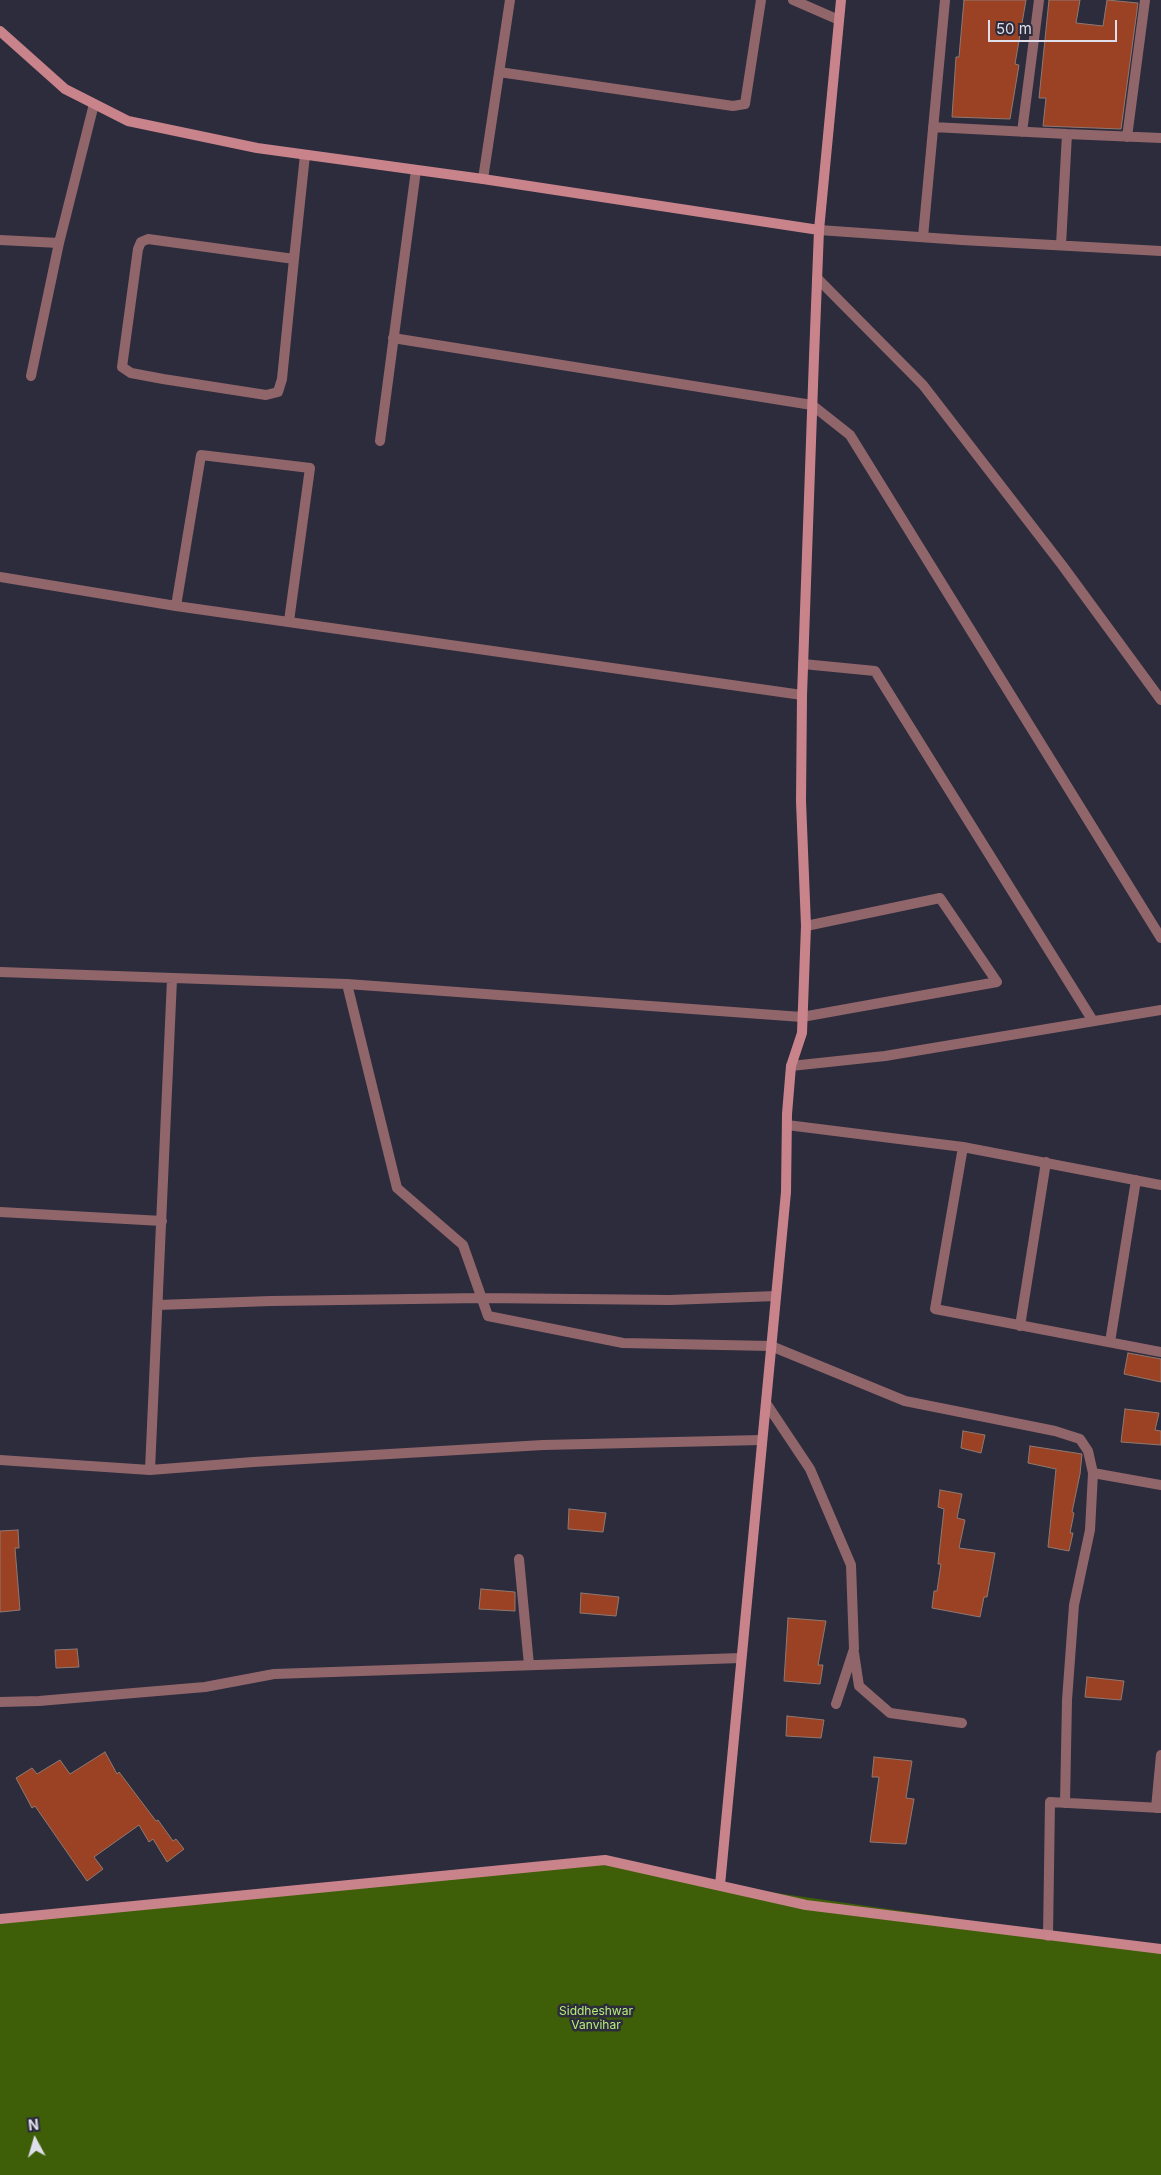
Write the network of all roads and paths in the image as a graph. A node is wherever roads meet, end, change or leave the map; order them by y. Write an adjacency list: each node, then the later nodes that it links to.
1 (510, 0): 10 (street)
2 (761, 0): 10 (street)
3 (793, 0): 8 (street)
4 (841, 0): 8 (street)
5 (945, 0): 12 (street)
6 (1039, 0): 13 (street)
7 (1145, 0): 15 (street)
8 (839, 20): 20 (street)
9 (0, 31): 11 (street)
10 (499, 72): 19 (street)
11 (94, 104): 17 (street); 23 (street)
12 (933, 127): 13 (street); 21 (street)
13 (1022, 132): 14 (street)
14 (1067, 134): 15 (street); 24 (street)
15 (1127, 137): 16 (street)
16 (1161, 138)
17 (305, 155): 18 (street); 26 (street)
18 (416, 170): 19 (street); 28 (street)
19 (483, 178): 20 (street)
20 (819, 230): 21 (street); 27 (street)
21 (923, 237): 24 (street)
22 (0, 240): 23 (street)
23 (59, 243): 29 (street)
24 (1061, 245): 25 (street)
25 (1161, 250)
26 (294, 259): 26 (street)
27 (817, 278): 30 (street); 37 (street)
28 (393, 338): 30 (street); 31 (street)
29 (31, 376)
30 (812, 406): 35 (street); 39 (street)
31 (380, 441)
32 (0, 577): 33 (street)
33 (176, 606): 34 (street); 34 (street)
34 (289, 621): 36 (street)
35 (803, 664): 36 (street); 45 (street)
36 (802, 695): 38 (street)
37 (1161, 700)
38 (806, 926): 44 (street); 44 (street)
39 (1161, 938)
40 (0, 972): 41 (street)
41 (172, 979): 42 (street); 53 (street)
42 (347, 984): 44 (street); 55 (street)
43 (1161, 1010): 45 (street)
44 (802, 1017): 46 (street)
45 (1093, 1021): 46 (street)
46 (791, 1066): 47 (street)
47 (787, 1125): 48 (street); 54 (street)
48 (964, 1147): 49 (street); 57 (street)
49 (1046, 1162): 50 (street); 57 (street)
50 (1136, 1180): 51 (street); 58 (street)
51 (1161, 1185)
52 (0, 1212): 53 (street)
53 (162, 1221): 56 (street)
54 (776, 1296): 55 (street); 59 (street)
55 (482, 1298): 56 (street); 59 (street)
56 (158, 1305): 64 (street)
57 (1020, 1326): 58 (street)
58 (1110, 1342): 60 (street)
59 (771, 1346): 61 (street); 65 (street)
60 (1161, 1352)
61 (766, 1403): 62 (street); 68 (street)
62 (762, 1440): 64 (street); 69 (street)
63 (0, 1460): 64 (street)
64 (150, 1470)
65 (1094, 1473): 66 (street); 75 (street)
66 (1161, 1485)
67 (519, 1559): 70 (street)
68 (854, 1649): 72 (street); 73 (street)
69 (742, 1658): 70 (street); 77 (street)
70 (529, 1665): 71 (street)
71 (0, 1702)
72 (836, 1704)
73 (962, 1723)
74 (1161, 1756): 76 (street)
75 (1064, 1803): 76 (street); 79 (street)
76 (1159, 1808)
77 (720, 1886): 78 (street); 79 (street)
78 (0, 1919)
79 (1048, 1936): 80 (street)
80 (1161, 1949)

